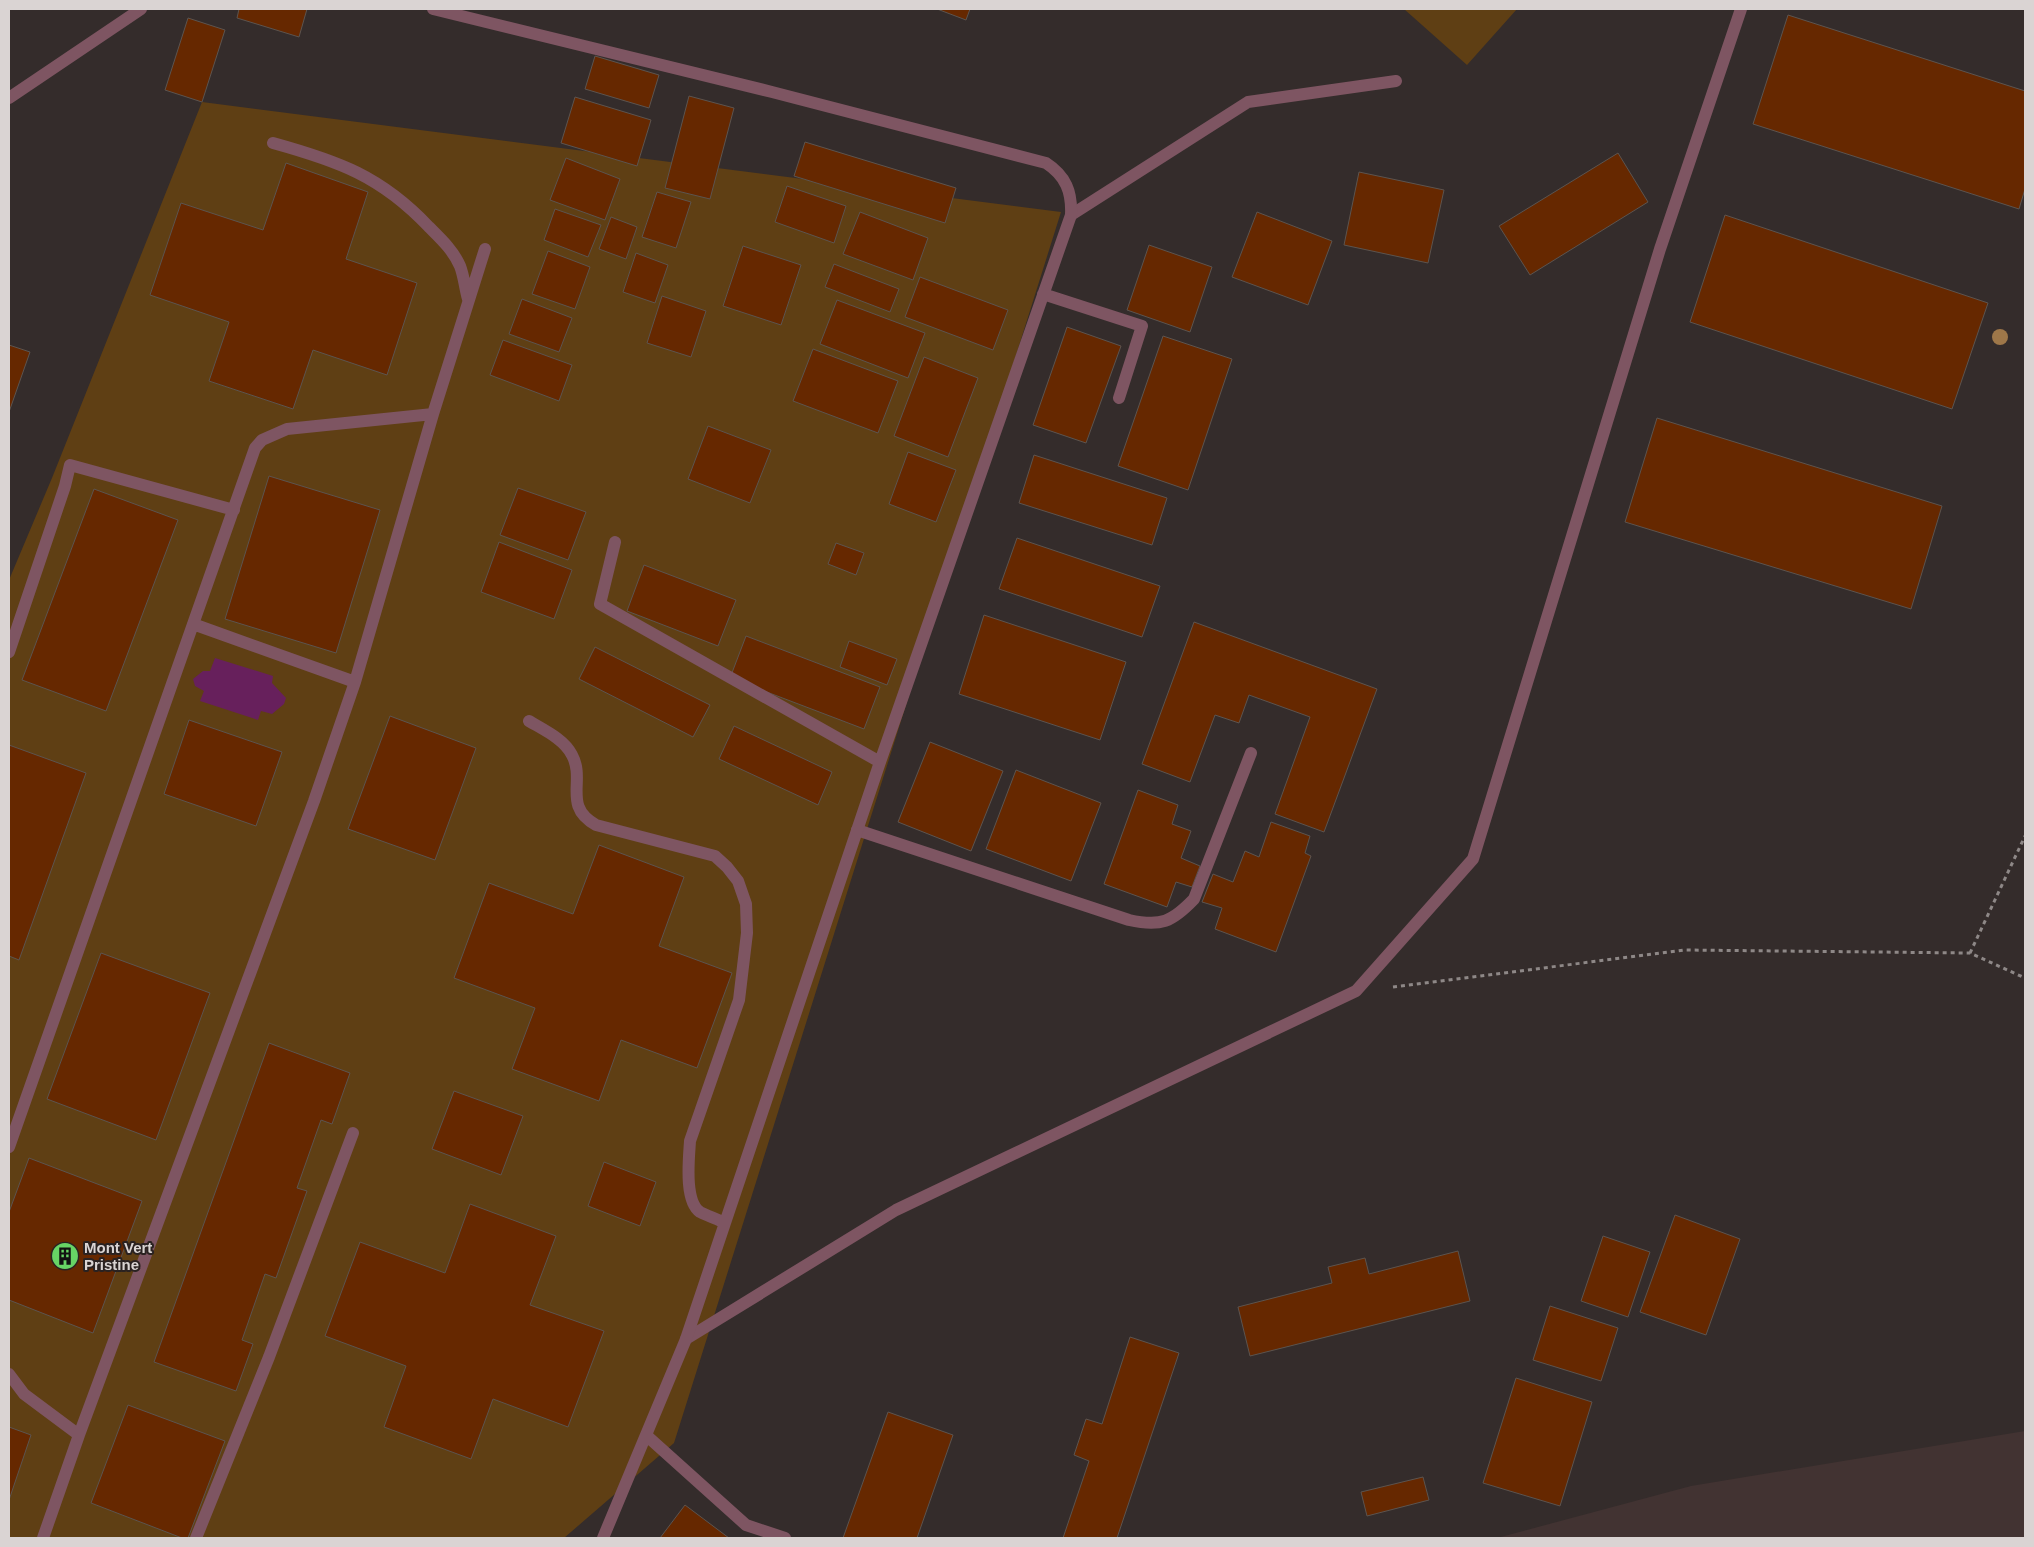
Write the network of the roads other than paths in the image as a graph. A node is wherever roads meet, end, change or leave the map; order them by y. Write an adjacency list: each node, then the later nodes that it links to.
1 (141, 9): 5 (street)
2 (434, 9): 7 (street)
3 (1741, 9): 25 (street)
4 (1396, 81): 7 (street)
5 (9, 98)
6 (273, 143): 10 (street)
7 (1071, 215): 9 (street)
8 (485, 249): 10 (street)
9 (1043, 294): 11 (street); 20 (street)
10 (468, 301): 12 (street)
11 (1119, 398)
12 (433, 414): 13 (street); 17 (street)
13 (234, 510): 15 (street); 16 (street)
14 (615, 542): 20 (street)
15 (193, 624): 17 (street); 23 (street)
16 (9, 652)
17 (355, 682): 27 (street)
18 (529, 721): 24 (street)
19 (1251, 753): 21 (street)
20 (880, 762): 21 (street)
21 (856, 830): 24 (street)
22 (354, 1133): 30 (street)
23 (9, 1147)
24 (725, 1223): 25 (street)
25 (686, 1340): 28 (street)
26 (9, 1374): 27 (street)
27 (79, 1435): 29 (street)
28 (647, 1436): 31 (street); 32 (street)
29 (44, 1538)
30 (196, 1538)
31 (603, 1538)
32 (785, 1538)

